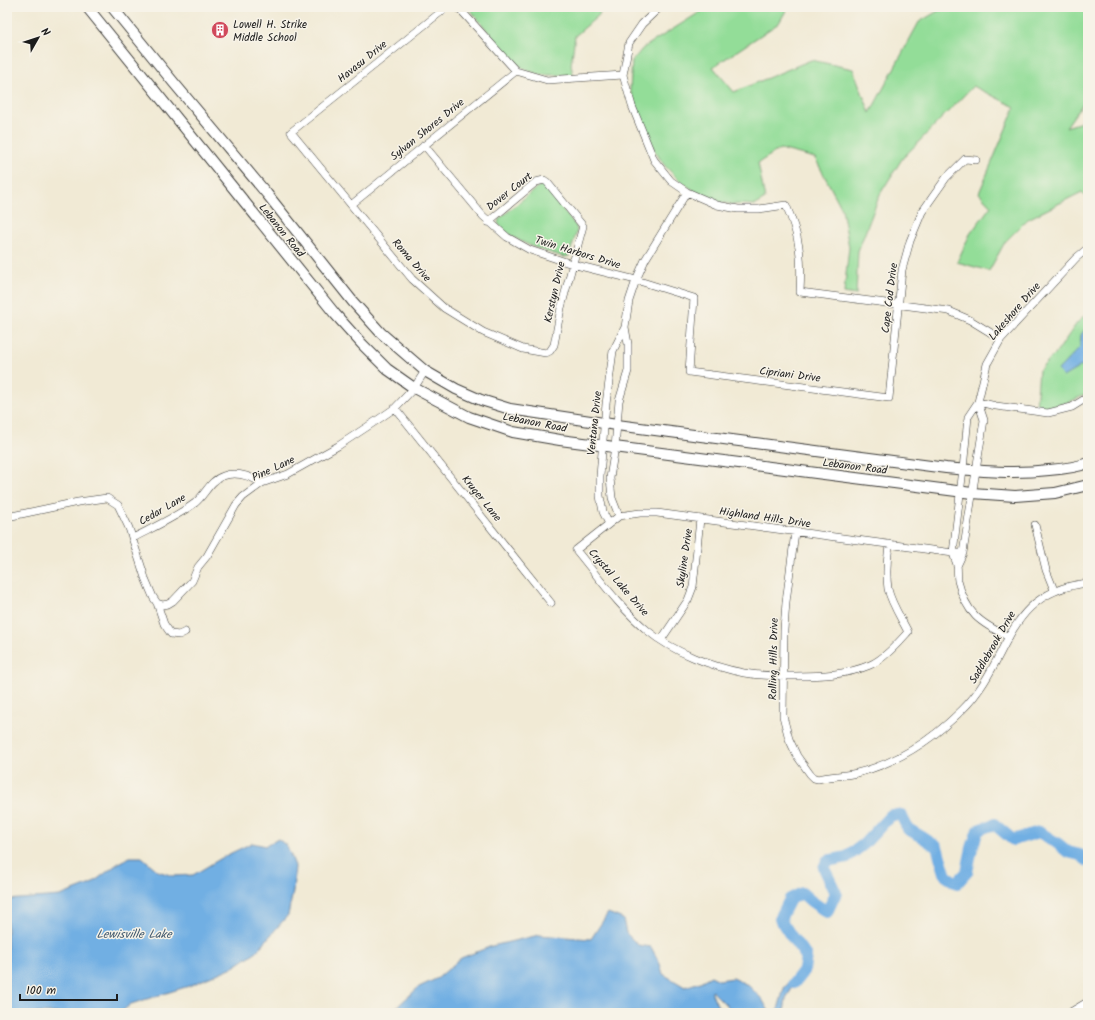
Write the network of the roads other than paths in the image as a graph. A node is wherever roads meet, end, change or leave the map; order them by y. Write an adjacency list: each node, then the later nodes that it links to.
1 (86, 7): 24 (main road, Lebanon Road)
2 (112, 7): 22 (main road, Lebanon Road)
3 (447, 7): 8 (street, Havasu Drive)
4 (458, 7): 6 (street)
5 (660, 7): 7 (street)
6 (516, 71): 7 (street); 9 (street, Sylvan Shores Drive)
7 (623, 76): 12 (street)
8 (291, 132): 13 (street, Roma Drive)
9 (424, 145): 13 (street, Sylvan Shores Drive); 14 (street, Twin Harbors Drive)
10 (976, 160): 18 (street, Cape Cod Drive)
11 (544, 180): 14 (street, Dover Court); 16 (street, Kerstyn Drive)
12 (687, 192): 17 (street, Ventana Drive); 18 (street)
13 (352, 205): 21 (street, Roma Drive)
14 (488, 222): 16 (street, Twin Harbors Drive)
15 (1088, 248): 20 (street, Lakeshore Drive)
16 (572, 264): 17 (street, Twin Harbors Drive); 21 (street, Kerstyn Drive)
17 (636, 280): 19 (street, Ventana Drive); 23 (street, Twin Harbors Drive)
18 (898, 304): 20 (street); 26 (street, Cape Cod Drive)
19 (625, 327): 29 (street, Ventana Drive); 30 (street, Ventana Drive)
20 (1001, 339): 27 (street, Lakeshore Drive)
21 (550, 351)
22 (425, 371): 24 (street, Pine Lane); 29 (main road, Lebanon Road)
23 (688, 372): 26 (street, Cipriani Drive)
24 (414, 388): 28 (street, Pine Lane); 31 (main road, Lebanon Road)
25 (1088, 397): 27 (street)
26 (889, 398)
27 (978, 402): 34 (street, Lakeshore Drive); 35 (street)
28 (395, 408): 36 (street, Pine Lane); 54 (street, Kruger Lane)
29 (604, 423): 30 (main road, Lebanon Road); 31 (street, Ventana Drive)
30 (617, 425): 32 (street, Ventana Drive); 34 (main road, Lebanon Road)
31 (602, 445): 32 (main road, Lebanon Road); 43 (street, Ventana Drive)
32 (615, 447): 38 (main road, Lebanon Road); 40 (street, Ventana Drive)
33 (1088, 463): 35 (main road, Lebanon Road)
34 (963, 470): 35 (main road, Lebanon Road); 38 (street, Lakeshore Drive)
35 (975, 471): 39 (street)
36 (262, 483): 46 (street, Cedar Lane); 55 (street, Pine Lane)
37 (1088, 486): 39 (main road, Lebanon Road)
38 (961, 492): 39 (main road, Lebanon Road); 49 (street, Lakeshore Drive)
39 (972, 493): 50 (street)
40 (619, 516): 42 (street, Highland Hills Drive); 43 (street, Highland Hills Drive)
41 (7, 517): 46 (street)
42 (700, 519): 45 (street, Highland Hills Drive); 58 (street, Skyline Drive)
43 (608, 524): 48 (street, Highland Hills Drive)
44 (1035, 525): 53 (street)
45 (795, 532): 47 (street, Highland Hills Drive); 59 (street, Rolling Hills Drive)
46 (133, 538): 55 (street)
47 (889, 545): 49 (street, Highland Hills Drive); 59 (street, Crystal Lake Drive)
48 (576, 550): 58 (street, Crystal Lake Drive)
49 (953, 553): 50 (street, Highland Hills Drive); 51 (street, Lakeshore Drive)
50 (963, 553): 51 (street)
51 (957, 566): 57 (street, Lakeshore Drive)
52 (1088, 583): 53 (street, Saddlebrook Drive)
53 (1054, 590): 57 (street, Saddlebrook Drive)
54 (551, 602)
55 (157, 603): 56 (street)
56 (185, 632)
57 (1009, 637): 60 (street, Saddlebrook Drive)
58 (661, 640): 59 (street, Crystal Lake Drive)
59 (784, 676): 60 (street, Rolling Hills Drive)
60 (814, 778)
61 (1088, 1004): 62 (main road)
62 (1073, 1013)

